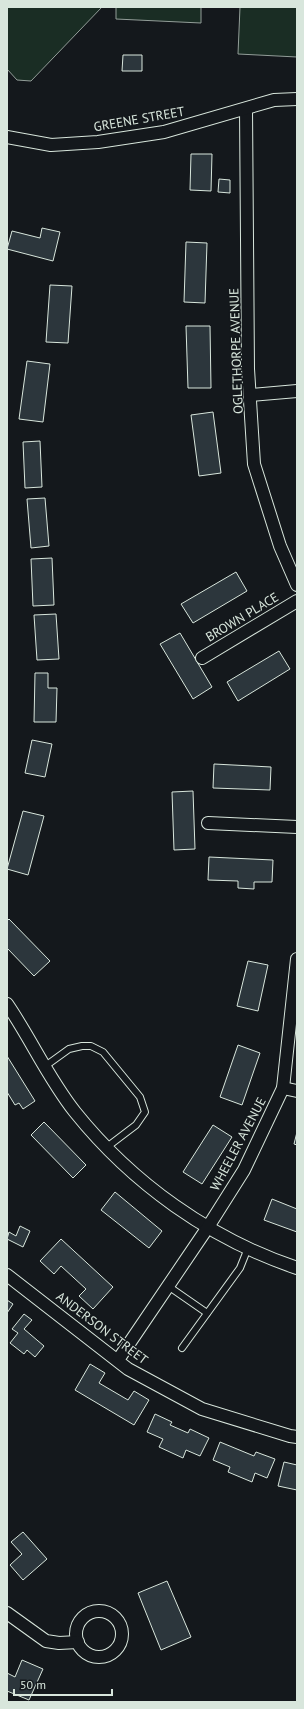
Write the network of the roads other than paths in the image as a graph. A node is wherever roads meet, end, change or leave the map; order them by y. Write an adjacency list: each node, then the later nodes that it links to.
1 (297, 99): 2 (street, GREENE STREET)
2 (246, 109): 3 (street, GREENE STREET); 5 (street, OGLETHORPE AVENUE)
3 (7, 137)
4 (297, 392): 5 (street)
5 (250, 395): 6 (street, OGLETHORPE AVENUE)
6 (297, 585)
7 (297, 601): 8 (street, BROWN PLACE)
8 (202, 658)
9 (208, 823): 10 (street)
10 (297, 827)
11 (297, 959): 14 (street, WHEELER AVENUE)
12 (7, 1004): 13 (street)
13 (44, 1067): 16 (street); 16 (lane)
14 (283, 1088): 15 (street); 17 (street, WHEELER AVENUE)
15 (297, 1091)
16 (107, 1148): 17 (street)
17 (208, 1227): 18 (street); 21 (street, WHEELER AVENUE)
18 (248, 1248): 19 (street); 22 (lane)
19 (297, 1268)
20 (7, 1275): 24 (street, ANDERSON STREET)
21 (168, 1286): 22 (lane); 24 (street, WHEELER AVENUE)
22 (207, 1314): 23 (lane)
23 (182, 1348)
24 (118, 1360): 25 (street, ANDERSON STREET)
25 (297, 1437)
26 (7, 1613): 27 (street)
27 (78, 1642)

